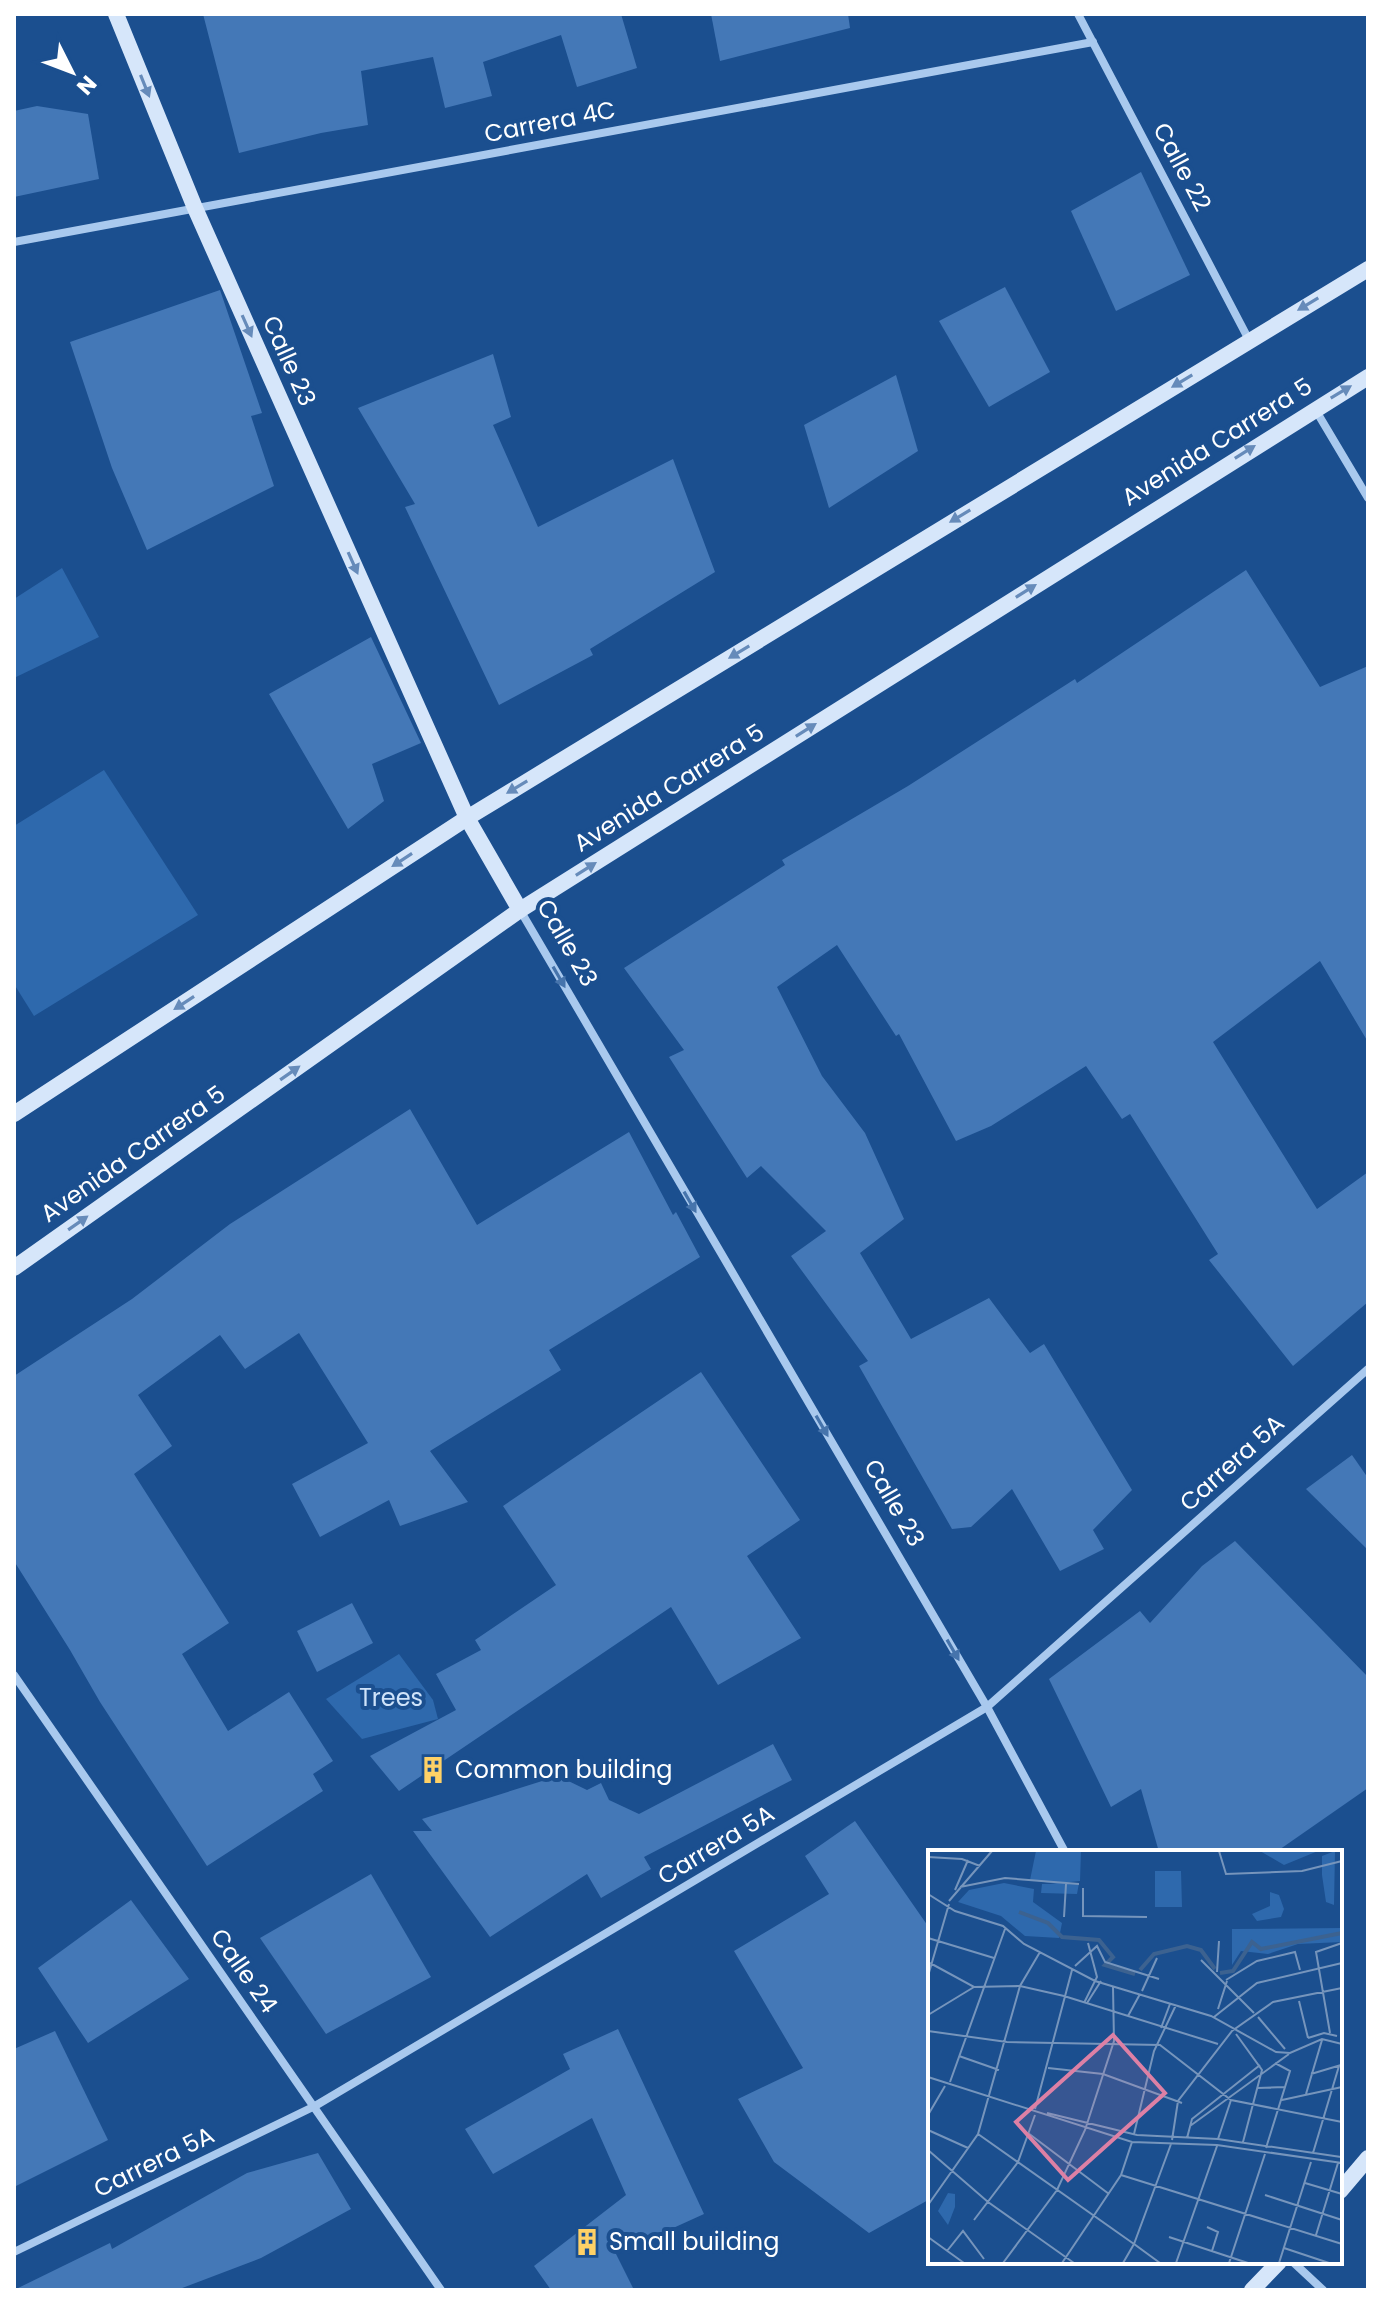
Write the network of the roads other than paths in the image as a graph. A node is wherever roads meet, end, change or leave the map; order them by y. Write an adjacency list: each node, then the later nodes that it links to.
1 (116, 14): 4 (main road, Calle 23, one-way to 4)
2 (1078, 14): 3 (street, Calle 22)
3 (1093, 42): 4 (street, Carrera 4C); 7 (street, Calle 22)
4 (195, 208): 5 (street, Carrera 4C); 11 (main road, Calle 23, one-way to 11)
5 (14, 242)
6 (1368, 269): 7 (main road, one-way to 7)
7 (1249, 340): 11 (main road, one-way to 11)
8 (1368, 377): 9 (main road, Avenida Carrera 5, one-way to 8)
9 (1315, 408): 10 (street); 12 (main road, Avenida Carrera 5, one-way to 9)
10 (1368, 498)
11 (467, 818): 12 (main road, Calle 23); 13 (main road, one-way to 13)
12 (520, 910): 14 (main road, Avenida Carrera 5, one-way to 12); 17 (street, Calle 23, one-way to 17)
13 (14, 1114)
14 (14, 1268)
15 (1368, 1369): 17 (street, Carrera 5A)
16 (14, 1675): 19 (street, Calle 24)
17 (987, 1707): 18 (street, Calle 23); 19 (street, Carrera 5A)
18 (1064, 1850)
19 (315, 2106): 22 (street, Carrera 5A); 25 (street, Calle 24)
20 (1368, 2158): 21 (main road)
21 (1342, 2189)
22 (14, 2252)
23 (1277, 2264): 26 (main road)
24 (1295, 2264): 27 (street)
25 (441, 2290)
26 (1252, 2290)
27 (1323, 2290)

